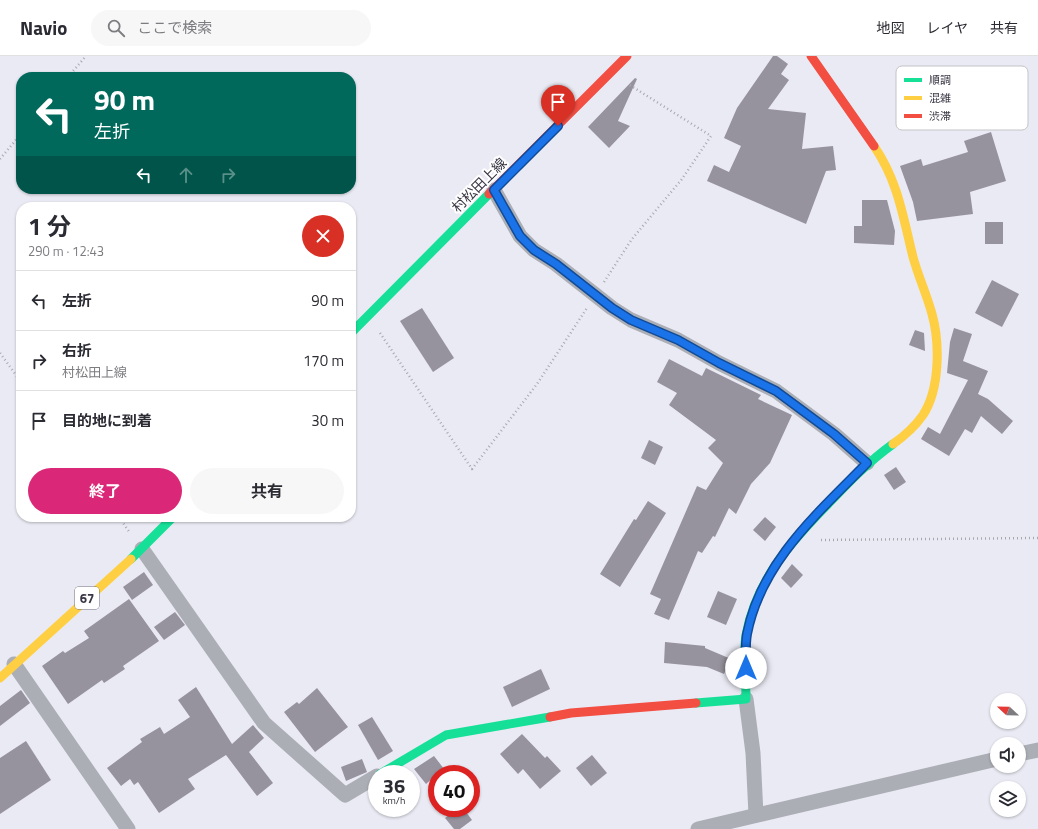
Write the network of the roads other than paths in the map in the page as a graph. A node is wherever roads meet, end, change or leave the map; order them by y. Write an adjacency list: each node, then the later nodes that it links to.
1 (627, 56): 3 (street, 村松田上線)
2 (811, 56): 5 (street)
3 (494, 190): 4 (street, 村松田上線); 5 (street)
4 (356, 328)
5 (867, 463): 10 (street)
6 (168, 522): 7 (street, 67)
7 (142, 549): 8 (street, 67); 15 (street)
8 (14, 664): 9 (street, 67); 17 (street)
9 (0, 678)
10 (746, 699): 14 (street); 16 (street)
11 (1038, 750): 12 (street)
12 (1026, 753)
13 (990, 761): 16 (street)
14 (395, 765)
15 (368, 781)
16 (756, 815): 18 (street)
17 (128, 829)
18 (698, 829)

